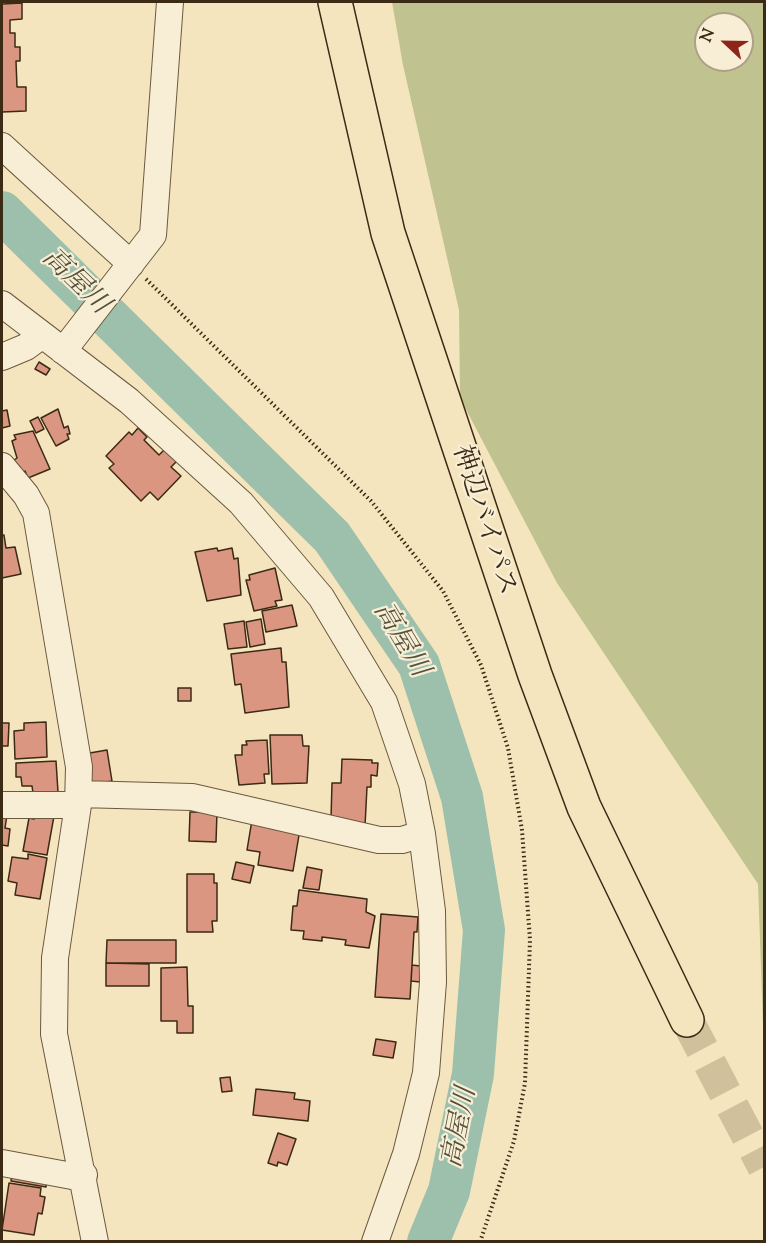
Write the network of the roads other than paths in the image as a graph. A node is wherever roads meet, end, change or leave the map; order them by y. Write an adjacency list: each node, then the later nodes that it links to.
1 (170, 2): 4 (street)
2 (335, 2): 13 (highway, 神辺バイパス)
3 (2, 146): 4 (street)
4 (127, 268): 7 (street)
5 (2, 304): 6 (street)
6 (41, 336): 7 (street); 8 (street)
7 (67, 347): 12 (street)
8 (2, 357)
9 (2, 466): 10 (street)
10 (78, 800): 11 (street); 12 (street); 15 (street)
11 (2, 805)
12 (422, 834): 17 (street)
13 (687, 1020)
14 (2, 1163): 15 (street)
15 (84, 1175): 16 (street)
16 (95, 1242)
17 (375, 1242)

